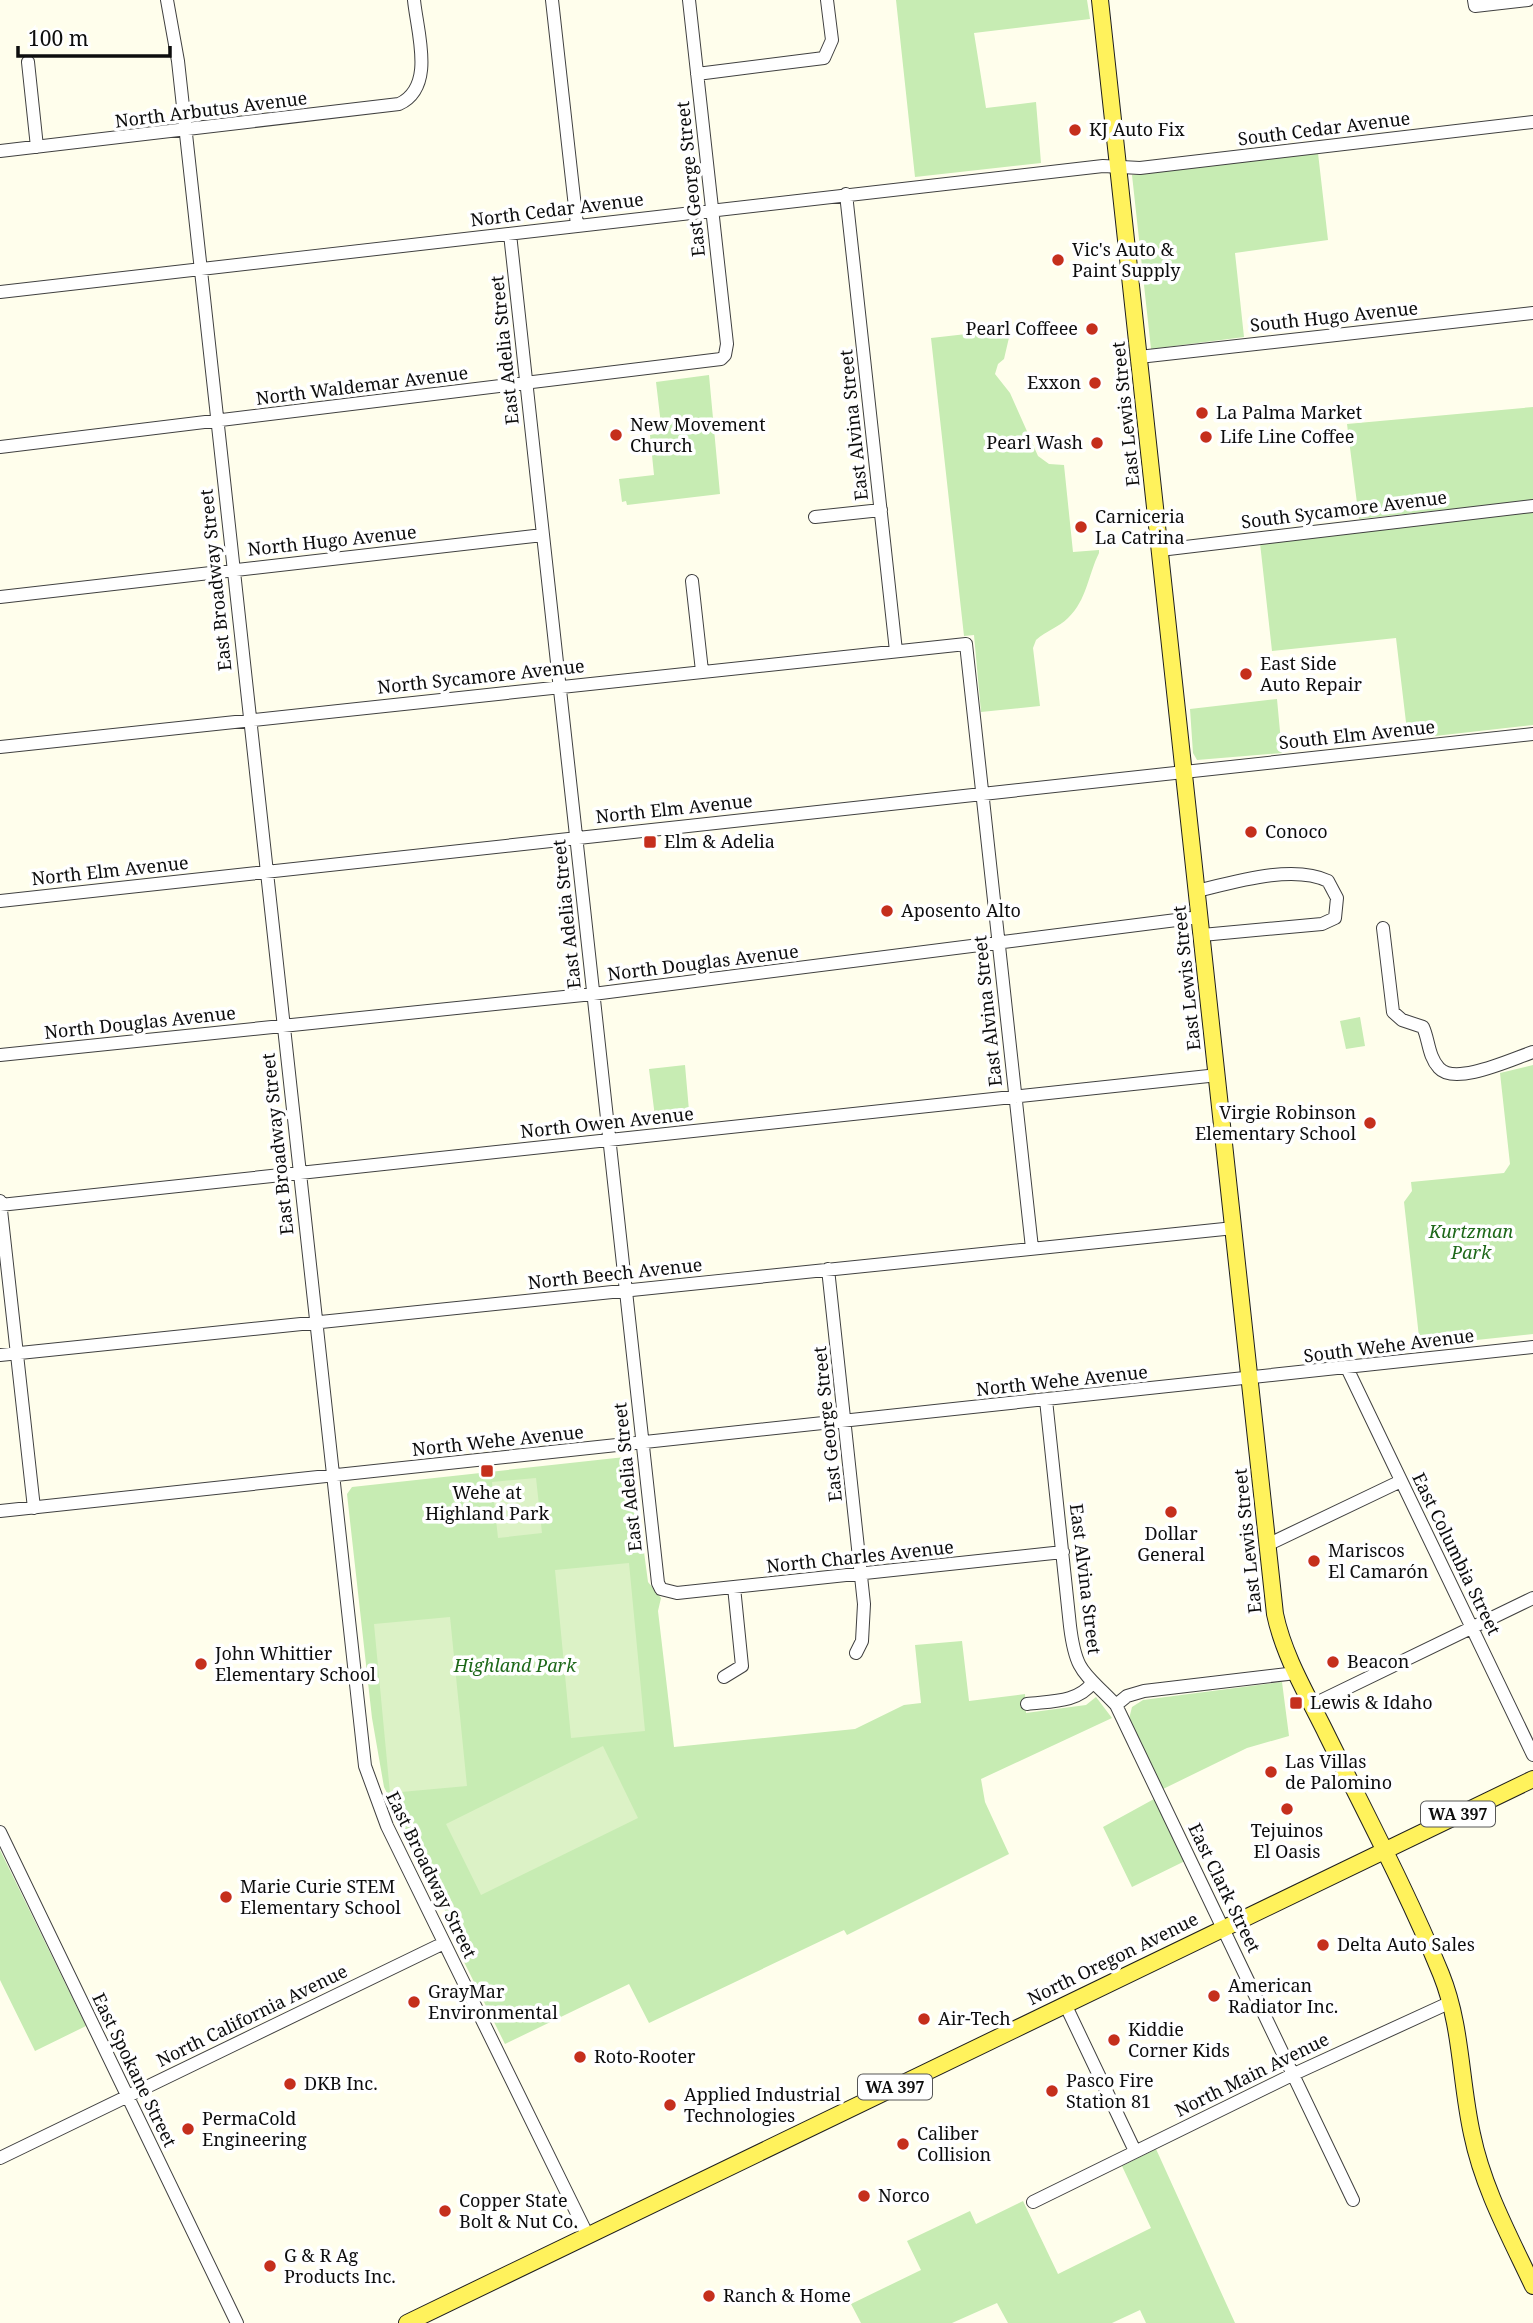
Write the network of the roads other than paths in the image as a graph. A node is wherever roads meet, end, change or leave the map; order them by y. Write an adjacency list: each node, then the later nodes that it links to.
1 (167, 0): 12 (street, East Broadway Street)
2 (414, 0): 12 (street, North Arbutus Avenue)
3 (552, 0): 18 (street)
4 (689, 0): 10 (street, East George Street)
5 (827, 0): 10 (street)
6 (1100, 0): 15 (main road, East Lewis Street)
7 (1528, 0): 8 (street)
8 (1475, 3)
9 (28, 62): 13 (street)
10 (697, 74): 17 (street, East George Street)
11 (1533, 122): 15 (street, South Cedar Avenue)
12 (185, 130): 13 (street, North Arbutus Avenue); 20 (street, East Broadway Street)
13 (37, 147): 14 (street, North Arbutus Avenue)
14 (0, 151)
15 (1119, 167): 16 (street, North Cedar Avenue); 24 (main road, East Lewis Street)
16 (846, 194): 17 (street, North Cedar Avenue); 29 (street, East Alvina Street)
17 (712, 210): 18 (street, North Cedar Avenue); 23 (street, East George Street)
18 (577, 225): 19 (street, North Cedar Avenue)
19 (510, 233): 20 (street, North Cedar Avenue); 25 (street, East Adelia Street)
20 (200, 269): 21 (street, North Cedar Avenue); 26 (street, East Broadway Street)
21 (0, 292)
22 (1533, 313): 24 (street, South Hugo Avenue)
23 (725, 355): 25 (street, North Waldemar Avenue)
24 (1139, 357): 32 (main road, East Lewis Street)
25 (526, 384): 26 (street, North Waldemar Avenue); 31 (street, East Adelia Street)
26 (216, 421): 27 (street, North Waldemar Avenue); 33 (street, East Broadway Street)
27 (0, 447)
28 (1533, 506): 32 (street, South Sycamore Avenue)
29 (881, 510): 30 (street); 37 (street, East Alvina Street)
30 (815, 517)
31 (543, 535): 33 (street, North Hugo Avenue); 39 (street, East Adelia Street)
32 (1160, 550): 43 (main road, East Lewis Street)
33 (233, 570): 35 (street, North Hugo Avenue); 40 (street, East Broadway Street)
34 (691, 581): 38 (street)
35 (0, 597)
36 (966, 644): 37 (street, North Sycamore Avenue); 44 (street, East Alvina Street)
37 (896, 651): 38 (street, North Sycamore Avenue)
38 (702, 671): 39 (street, North Sycamore Avenue)
39 (559, 687): 40 (street, North Sycamore Avenue); 45 (street, East Adelia Street)
40 (250, 720): 42 (street, North Sycamore Avenue); 46 (street, East Broadway Street)
41 (1533, 734): 43 (street, South Elm Avenue)
42 (0, 747)
43 (1184, 772): 44 (street, North Elm Avenue); 47 (main road, East Lewis Street)
44 (982, 793): 45 (street, North Elm Avenue); 52 (street, East Alvina Street)
45 (576, 838): 46 (street, North Elm Avenue); 53 (street, East Adelia Street)
46 (266, 872): 48 (street, North Elm Avenue); 54 (street, East Broadway Street)
47 (1197, 891): 49 (main road, East Lewis Street); 51 (street)
48 (0, 901)
49 (1200, 917): 51 (main road, East Lewis Street); 52 (street, North Douglas Avenue)
50 (1383, 928): 55 (street)
51 (1202, 935): 57 (main road, East Lewis Street)
52 (999, 943): 53 (street, North Douglas Avenue); 58 (street, East Alvina Street)
53 (593, 994): 54 (street, North Douglas Avenue); 59 (street, East Adelia Street)
54 (283, 1026): 56 (street, North Douglas Avenue); 60 (street, East Broadway Street)
55 (1533, 1052)
56 (0, 1055)
57 (1217, 1075): 58 (street, North Owen Avenue); 62 (main road, East Lewis Street)
58 (1016, 1097): 59 (street, North Owen Avenue); 63 (street, East Alvina Street)
59 (609, 1140): 60 (street, North Owen Avenue); 65 (street, East Adelia Street)
60 (299, 1173): 61 (street, North Owen Avenue); 66 (street, East Broadway Street)
61 (0, 1204): 68 (street)
62 (1234, 1228): 63 (street, North Beech Avenue); 71 (main road, East Lewis Street)
63 (1032, 1248): 64 (street, North Beech Avenue)
64 (828, 1269): 65 (street, North Beech Avenue); 73 (street, East George Street)
65 (625, 1290): 66 (street, North Beech Avenue); 74 (street, East Adelia Street)
66 (316, 1321): 68 (street, North Beech Avenue); 75 (street, East Broadway Street)
67 (1533, 1347): 70 (street, South Wehe Avenue)
68 (17, 1353): 69 (street, North Beech Avenue); 77 (street)
69 (0, 1355)
70 (1347, 1368): 71 (street, South Wehe Avenue); 76 (street, East Columbia Street)
71 (1250, 1379): 72 (street, North Wehe Avenue); 79 (main road, East Lewis Street)
72 (1046, 1401): 73 (street, North Wehe Avenue); 80 (street, East Alvina Street)
73 (845, 1422): 74 (street, North Wehe Avenue); 81 (street, East George Street)
74 (642, 1443): 75 (street, North Wehe Avenue); 83 (street, East Adelia Street)
75 (332, 1476): 77 (street, North Wehe Avenue); 98 (street, East Broadway Street)
76 (1401, 1481): 79 (street); 85 (street, East Columbia Street)
77 (34, 1507): 78 (street, North Wehe Avenue)
78 (0, 1511)
79 (1267, 1545): 87 (main road, East Lewis Street)
80 (1063, 1552): 81 (street, North Charles Avenue); 89 (street, East Alvina Street)
81 (862, 1575): 82 (street, North Charles Avenue); 86 (street, East George Street)
82 (734, 1587): 83 (street, North Charles Avenue); 88 (street)
83 (661, 1589)
84 (1533, 1598): 85 (street)
85 (1472, 1628): 92 (street); 93 (street, East Columbia Street)
86 (856, 1653)
87 (1296, 1672): 91 (street); 92 (main road, East Lewis Street)
88 (724, 1677)
89 (1092, 1683): 90 (street); 91 (street, East Alvina Street)
90 (1027, 1704)
91 (1115, 1705): 97 (street, East Clark Street)
92 (1312, 1705): 96 (main road, East Lewis Street)
93 (1533, 1755)
94 (1533, 1779): 96 (main road, WA 397)
95 (0, 1832): 102 (street, East Spokane Street)
96 (1384, 1850): 97 (main road, North Oregon Avenue / WA 397); 99 (main road, East Lewis Street)
97 (1224, 1927): 100 (main road, North Oregon Avenue / WA 397); 101 (street, East Clark Street)
98 (444, 1942): 102 (street, North California Avenue); 107 (street, East Broadway Street)
99 (1451, 2002): 101 (street, North Main Avenue); 108 (main road, East Lewis Street)
100 (1065, 2004): 103 (street); 107 (main road, North Oregon Avenue / WA 397)
101 (1294, 2074): 103 (street, North Main Avenue); 105 (street, East Clark Street)
102 (128, 2096): 104 (street, North California Avenue); 109 (street, East Spokane Street)
103 (1135, 2151): 106 (street, North Main Avenue)
104 (0, 2158)
105 (1353, 2200)
106 (1033, 2202)
107 (588, 2236): 110 (main road, North Oregon Avenue / WA 397)
108 (1533, 2286)
109 (237, 2323)
110 (407, 2323)

